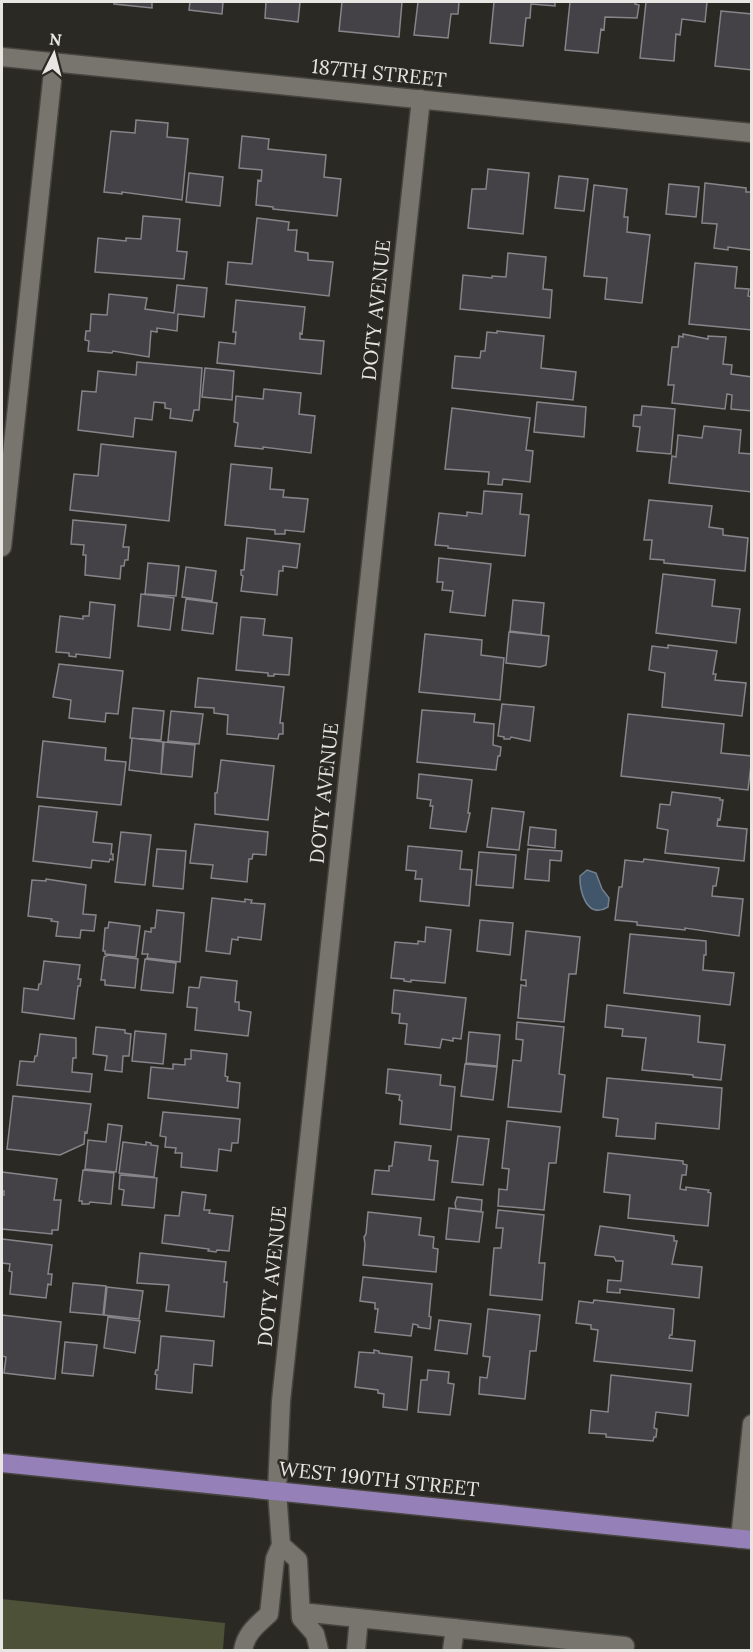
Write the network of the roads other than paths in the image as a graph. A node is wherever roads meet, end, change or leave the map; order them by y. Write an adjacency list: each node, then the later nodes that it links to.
1 (2, 57): 2 (street, 187TH STREET)
2 (54, 63): 3 (street, 187TH STREET); 5 (street)
3 (421, 99): 4 (street, 187TH STREET); 8 (street, DOTY AVENUE)
4 (752, 133)
5 (2, 547)
6 (752, 1424): 9 (street)
7 (2, 1463): 8 (main road, WEST 190TH STREET)
8 (277, 1491): 9 (main road, WEST 190TH STREET); 10 (street, DOTY AVENUE)
9 (746, 1540)
10 (281, 1545): 11 (street); 16 (street)
11 (301, 1612): 12 (street); 17 (street)
12 (359, 1618): 13 (street); 18 (street)
13 (455, 1628): 14 (street); 19 (street)
14 (546, 1644): 15 (street)
15 (625, 1646)
16 (243, 1650)
17 (318, 1650)
18 (356, 1650)
19 (452, 1650)

